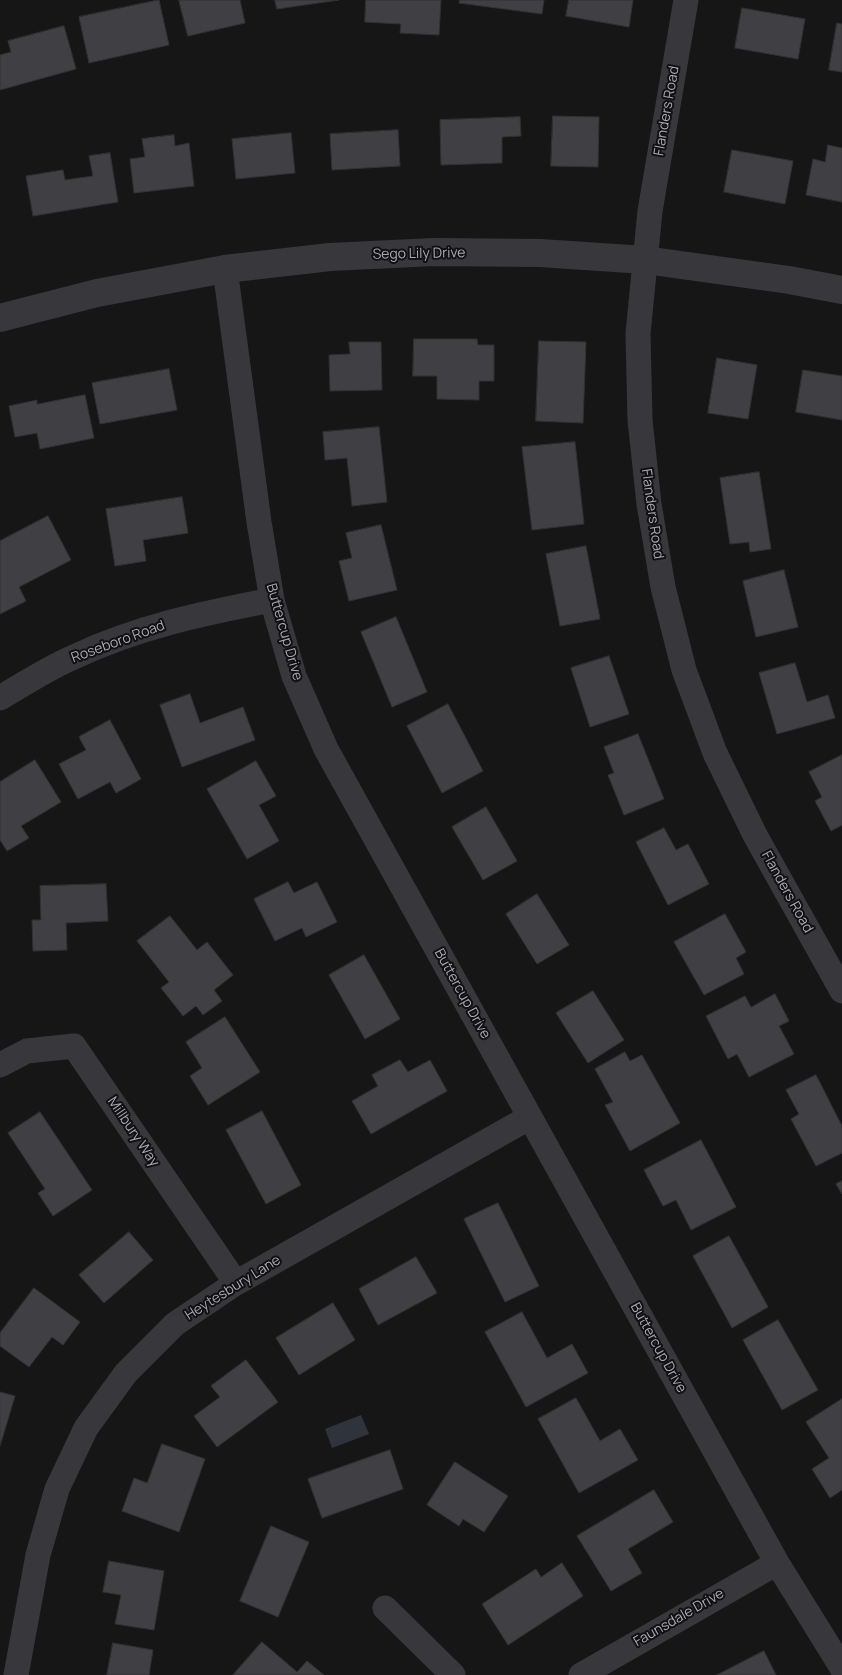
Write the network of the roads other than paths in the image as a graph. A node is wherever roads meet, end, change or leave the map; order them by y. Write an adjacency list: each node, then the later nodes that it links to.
1 (686, 0): 2 (street, Flanders Road)
2 (645, 260): 3 (street, Sego Lily Drive); 4 (street, Sego Lily Drive); 8 (street, Flanders Road)
3 (226, 269): 5 (street, Sego Lily Drive); 6 (street, Buttercup Drive)
4 (842, 290)
5 (0, 318)
6 (272, 600): 7 (street, Roseboro Road); 10 (street, Buttercup Drive)
7 (0, 698)
8 (842, 991)
9 (0, 1065): 11 (street, Millbury Way)
10 (530, 1117): 11 (street, Heytesbury Lane); 12 (street, Buttercup Drive)
11 (236, 1283): 15 (street, Heytesbury Lane)
12 (777, 1562): 14 (street, Buttercup Drive); 17 (street, Faunsdale Drive)
13 (385, 1608): 16 (street)
14 (842, 1668)
15 (16, 1675)
16 (453, 1675)
17 (581, 1675)

